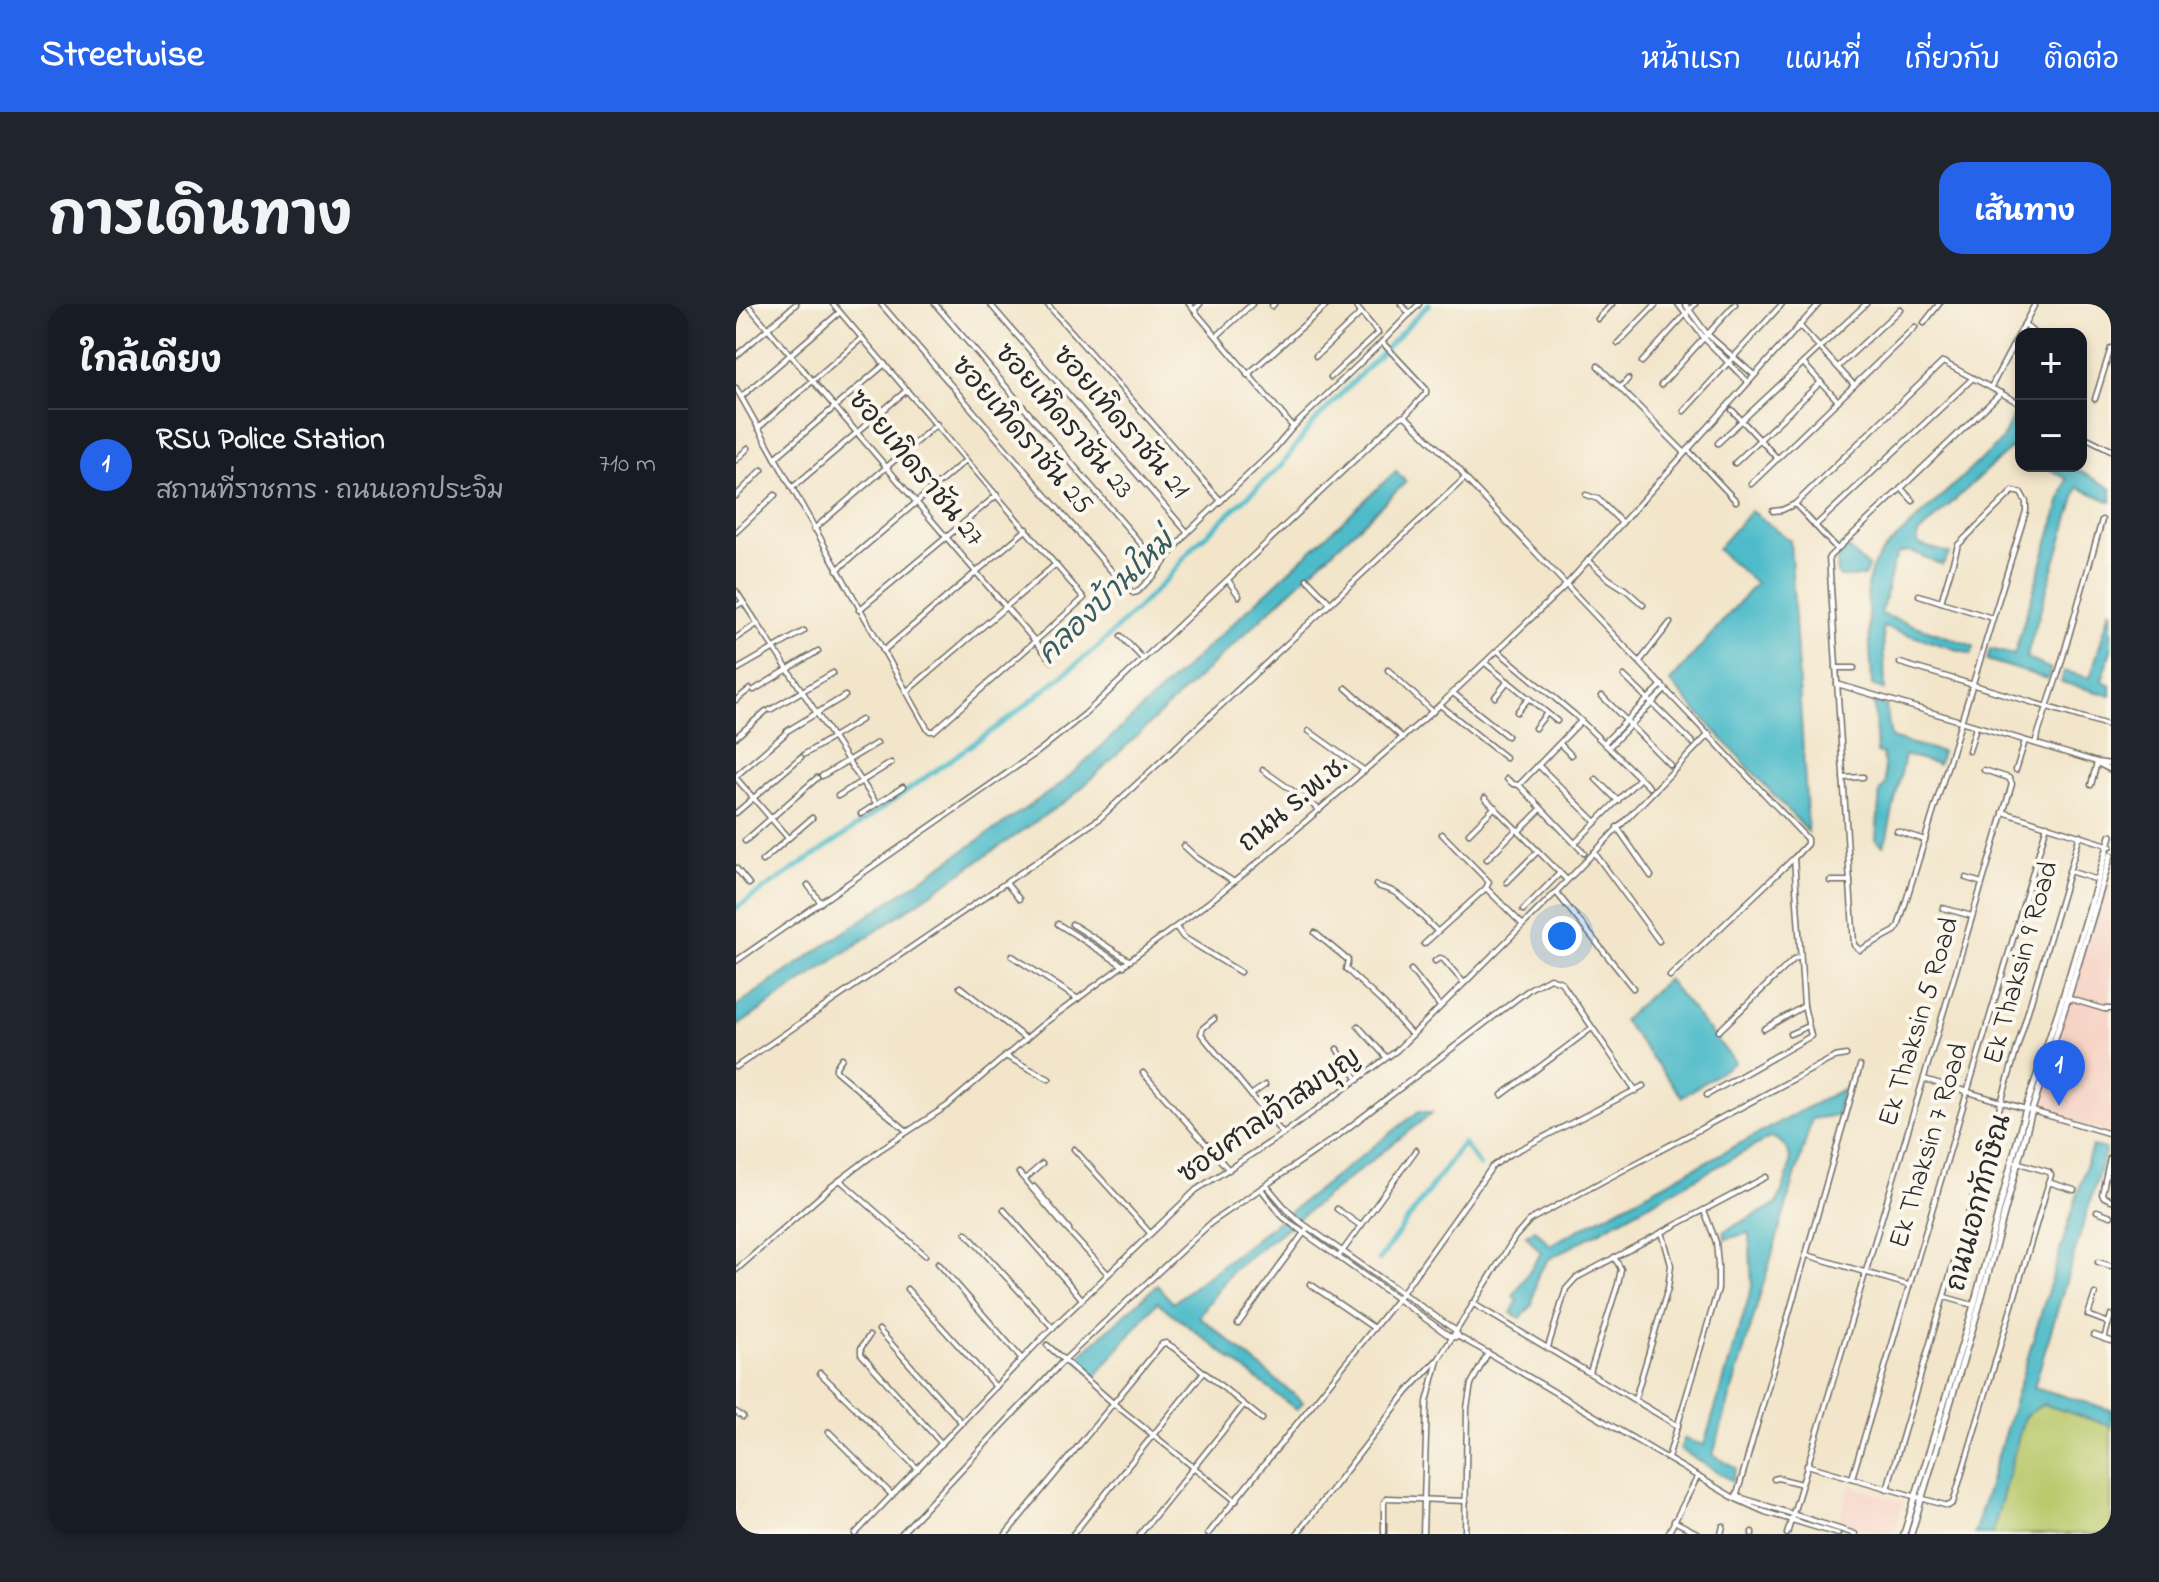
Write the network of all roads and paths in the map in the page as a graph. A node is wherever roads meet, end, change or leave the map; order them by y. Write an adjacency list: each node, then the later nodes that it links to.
1 (746, 304): 28 (street); 38 (street, ซอยเทิดราชัน 27)
2 (796, 304): 38 (street)
3 (833, 304): 29 (street)
4 (881, 304): 125 (street, ซอยเทิดราชัน 25)
5 (935, 304): 125 (street, ซอยเทิดราชัน 23)
6 (990, 304): 120 (street, ซอยเทิดราชัน 21)
7 (1047, 304): 108 (street)
8 (1189, 304): 27 (street)
9 (1200, 304): 27 (street)
10 (1252, 304): 40 (street)
11 (1328, 304): 58 (street)
12 (1354, 304): 31 (street)
13 (1401, 304): 32 (street)
14 (1419, 304): 32 (street)
15 (1612, 304): 33 (street)
16 (1656, 304): 44 (street)
17 (1678, 304): 30 (street)
18 (1685, 304): 30 (street)
19 (1695, 304): 30 (street)
20 (1735, 304): 41 (street)
21 (1782, 304): 50 (street)
22 (1819, 304): 36 (street, ถนน ร.พ.ช.)
23 (1866, 304): 45 (street)
24 (1939, 304): 34 (street)
25 (2034, 304): 35 (street)
26 (1900, 309): 56 (street)
27 (1194, 310): 40 (street)
28 (736, 312)
29 (840, 312): 42 (street); 47 (street)
30 (1688, 312): 41 (street); 51 (street)
31 (1361, 313): 49 (street); 61 (street)
32 (1410, 314): 43 (street)
33 (1598, 319)
34 (1924, 323)
35 (2024, 324): 39 (street); 70 (street)
36 (1799, 325): 45 (street); 59 (street, ถนน ร.พ.ช.)
37 (1915, 327): 68 (street)
38 (768, 328): 47 (street, ซอยเทิดราชัน 27); 48 (street)
39 (2028, 328)
40 (1217, 336): 58 (street)
41 (1706, 336): 50 (street); 52 (street); 67 (street)
42 (862, 338): 54 (street); 64 (street)
43 (1384, 343): 81 (street); 84 (street)
44 (1618, 343)
45 (1820, 348): 53 (street); 56 (street)
46 (2111, 348): 57 (street)
47 (791, 355): 64 (street, ซอยเทิดราชัน 27); 74 (street)
48 (736, 356)
49 (1316, 356)
50 (1733, 357): 52 (street); 59 (street)
51 (1642, 362)
52 (1728, 363): 65 (street); 80 (street)
53 (1803, 363): 66 (street); 82 (street)
54 (885, 364): 72 (street); 78 (street)
55 (1598, 366): 69 (street)
56 (1838, 367): 68 (street)
57 (2104, 372): 60 (street); 75 (street)
58 (1247, 375): 84 (street)
59 (1754, 375): 65 (street, ถนน ร.พ.ช.)
60 (2111, 375)
61 (1331, 377)
62 (1973, 378): 70 (street); 112 (street); 116 (street)
63 (1628, 379): 69 (street)
64 (813, 381): 78 (street, ซอยเทิดราชัน 27); 85 (street)
65 (1748, 382): 92 (street, ถนน ร.พ.ช.)
66 (1821, 382): 76 (street); 88 (street)
67 (1661, 385)
68 (1854, 385): 76 (street)
69 (1621, 387): 92 (street)
70 (1990, 387): 73 (street)
71 (736, 388): 74 (street)
72 (907, 390): 83 (street); 86 (street)
73 (2001, 393): 77 (street); 103 (street)
74 (741, 397): 85 (street)
75 (2095, 399)
76 (1838, 401): 94 (street)
77 (2015, 401)
78 (835, 407): 86 (street, ซอยเทิดราชัน 27); 93 (street)
79 (1732, 410): 82 (street)
80 (1684, 411)
81 (1405, 416): 100 (street); 129 (street)
82 (1742, 421): 88 (street); 89 (street)
83 (937, 424): 96 (street); 98 (street)
84 (1293, 427): 108 (street)
85 (758, 428): 93 (street)
86 (857, 433): 98 (street, ซอยเทิดราชัน 27); 102 (street)
87 (2087, 438): 91 (street)
88 (1760, 440): 94 (street); 97 (street)
89 (1718, 443)
90 (748, 448): 95 (street)
91 (2111, 450)
92 (1686, 451): 109 (street); 115 (street, ถนน ร.พ.ช.)
93 (775, 458): 102 (street)
94 (1778, 459): 101 (street)
95 (736, 460)
96 (967, 460): 105 (street); 111 (street)
97 (1735, 463)
98 (887, 467): 111 (street, ซอยเทิดราชัน 27); 117 (street)
99 (762, 470): 107 (street)
100 (1465, 478): 130 (street); 136 (street)
101 (1751, 484)
102 (792, 488): 117 (street)
103 (1901, 488): 110 (street); 122 (street)
104 (775, 495): 119 (street)
105 (997, 495): 118 (street); 121 (street)
106 (1586, 495): 115 (street)
107 (736, 496)
108 (1221, 501): 120 (street)
109 (1736, 501)
110 (1913, 501)
111 (917, 503): 121 (street, ซอยเทิดราชัน 27); 126 (street)
112 (1795, 504): 113 (street); 116 (street)
113 (1773, 511)
114 (2102, 520): 180 (street)
115 (1622, 523): 123 (street, ถนน ร.พ.ช.)
116 (1815, 526): 122 (street)
117 (814, 529): 126 (street)
118 (1027, 529): 124 (street); 127 (street)
119 (736, 532)
120 (1188, 532): 125 (street)
121 (947, 538): 127 (street, ซอยเทิดราชัน 27); 140 (street)
122 (1837, 549): 157 (street)
123 (1588, 560): 130 (street, ถนน ร.พ.ช.); 137 (street)
124 (1056, 564): 139 (street); 147 (street)
125 (1161, 567)
126 (837, 570): 140 (street)
127 (976, 572): 139 (street, ซอยเทิดราชัน 27); 150 (street)
128 (1307, 579): 136 (street)
129 (1228, 580): 133 (street); 152 (street)
130 (1567, 584): 151 (street, ถนน ร.พ.ช.); 154 (street)
131 (736, 591): 134 (street)
132 (1919, 595): 135 (street)
133 (1239, 596)
134 (743, 602): 138 (street); 143 (street)
135 (1941, 602): 141 (street); 141 (street)
136 (1331, 604): 275 (street)
137 (1643, 605)
138 (736, 606)
139 (1006, 607): 147 (street, ซอยเทิดราชัน 27); 169 (street)
140 (859, 610): 150 (street)
141 (1992, 618): 166 (street)
142 (1670, 623): 154 (street)
143 (757, 624): 146 (street); 148 (street)
144 (804, 631): 148 (street)
145 (1121, 636): 152 (street)
146 (736, 638)
147 (1036, 642): 153 (street, ซอยเทิดราชัน 27); 169 (street)
148 (773, 649): 159 (street); 161 (street)
149 (818, 651): 161 (street)
150 (883, 651): 169 (street)
151 (1498, 651): 155 (street, ถนน ร.พ.ช.); 187 (street)
152 (1143, 659): 283 (street)
153 (1052, 661)
154 (1640, 661): 167 (street)
155 (1485, 663): 164 (street); 171 (street, ถนน ร.พ.ช.)
156 (1900, 663): 166 (street)
157 (1836, 668): 158 (street); 165 (street)
158 (1854, 668)
159 (738, 669)
160 (1388, 670): 181 (street)
161 (787, 671): 170 (street); 177 (street)
162 (833, 673): 170 (street)
163 (1624, 676): 176 (street)
164 (1508, 681): 174 (street); 175 (street)
165 (1837, 684): 189 (street); 221 (street)
166 (1972, 685): 180 (street); 189 (street)
167 (1664, 687): 176 (street); 178 (street); 194 (street)
168 (1346, 688): 198 (street)
169 (906, 692)
170 (802, 693): 184 (street); 196 (street)
171 (1453, 693): 179 (street, ถนน ร.พ.ช.); 195 (street)
172 (845, 696): 184 (street)
173 (1602, 696): 188 (street)
174 (1495, 697)
175 (1529, 698): 182 (street); 183 (street)
176 (1648, 698): 178 (street); 188 (street)
177 (736, 700)
178 (1652, 704): 188 (street); 201 (street)
179 (1440, 705): 181 (street, ถนน ร.พ.ช.); 207 (street)
180 (2047, 707): 190 (street); 204 (street)
181 (1433, 712): 198 (street, ถนน ร.พ.ช.)
182 (1517, 712)
183 (1547, 713): 186 (street); 192 (street)
184 (816, 714): 197 (street); 218 (street)
185 (861, 720): 197 (street)
186 (1557, 721)
187 (1582, 721): 202 (street); 203 (street)
188 (1629, 722): 203 (street); 212 (street)
189 (1960, 722): 191 (street); 252 (street)
190 (2111, 726)
191 (1976, 727): 199 (street); 205 (street)
192 (1535, 728)
193 (1309, 731): 217 (street)
194 (1709, 734): 244 (street, ซอยศาลเจ้าสมบุญ); 261 (street)
195 (1507, 736)
196 (736, 737)
197 (831, 738): 208 (street); 230 (street)
198 (1403, 738): 217 (street, ถนน ร.พ.ช.)
199 (2025, 741): 204 (street); 216 (street)
200 (877, 743): 208 (street)
201 (1693, 743)
202 (1560, 744): 206 (street); 211 (street)
203 (1607, 744): 220 (street)
204 (2035, 744): 209 (street)
205 (1969, 751)
206 (1571, 755)
207 (1506, 758)
208 (847, 760): 224 (street); 241 (street)
209 (2098, 762): 213 (street); 226 (street)
210 (891, 763): 224 (street)
211 (1538, 765): 225 (street); 242 (street)
212 (1670, 765)
213 (2111, 767)
214 (1263, 770): 236 (street)
215 (1984, 770): 237 (street, Ek Thaksin 5 Road)
216 (2016, 770)
217 (1365, 771): 236 (street, ถนน ร.พ.ช.)
218 (736, 777): 230 (street)
219 (1863, 777): 221 (street)
220 (1640, 778): 228 (street); 232 (street)
221 (1843, 778): 272 (street)
222 (1507, 779): 225 (street)
223 (1596, 779): 232 (street)
224 (861, 782): 229 (street); 233 (street)
225 (1519, 785): 235 (street)
226 (2091, 785)
227 (903, 787): 233 (street)
228 (1649, 787)
229 (838, 796)
230 (753, 798): 238 (street); 241 (street)
231 (1485, 798): 234 (street)
232 (1618, 801): 242 (street)
233 (876, 803): 239 (street)
234 (1495, 807): 245 (street); 247 (street)
235 (1541, 809): 245 (street); 254 (street)
236 (1320, 810): 273 (street, ถนน ร.พ.ช.)
237 (2003, 812): 243 (street); 276 (street, Ek Thaksin 5 Road)
238 (736, 813)
239 (861, 814)
240 (812, 818): 251 (street)
241 (771, 819): 251 (street); 253 (street)
242 (1596, 822): 254 (street)
243 (2047, 825): 249 (street); 335 (street, Ek Thaksin 7 Road)
244 (1617, 827): 258 (street, ซอยศาลเจ้าสมบุญ); 267 (street)
245 (1518, 830): 257 (street); 262 (street)
246 (1897, 831): 252 (street)
247 (1469, 833)
248 (1442, 834): 280 (street)
249 (2080, 835): 256 (street); 265 (street, Ek Thaksin 9 Road)
250 (2111, 836): 256 (street, ถนนเอกทักษิณ)
251 (788, 838): 263 (street)
252 (1925, 840): 272 (street)
253 (745, 841)
254 (1575, 843): 259 (street)
255 (1184, 846): 273 (street)
256 (2110, 846): 270 (street, ถนนเอกทักษิณ)
257 (1538, 851): 266 (street); 274 (street)
258 (1594, 852): 269 (street, ซอยศาลเจ้าสมบุญ); 293 (street)
259 (1584, 853)
260 (2111, 855): 307 (street, ถนนเอกทักษิณ)
261 (1794, 858): 296 (street); 303 (street)
262 (1487, 859)
263 (762, 861)
264 (736, 868): 277 (street)
265 (2069, 871): 270 (street); 340 (street, Ek Thaksin 9 Road)
266 (1560, 873): 269 (street); 285 (street)
267 (1651, 876)
268 (1966, 878): 276 (street)
269 (1567, 880): 281 (street, ซอยศาลเจ้าสมบุญ)
270 (2098, 880): 307 (street, ถนนเอกทักษิณ)
271 (1830, 881): 272 (street)
272 (1850, 881)
273 (1234, 882): 290 (street, ถนน ร.พ.ช.)
274 (1507, 882)
275 (1006, 883): 282 (street); 327 (street)
276 (1982, 883): 286 (street, Ek Thaksin 5 Road)
277 (749, 884)
278 (808, 885): 283 (street)
279 (1376, 885): 291 (street)
280 (1486, 888): 289 (street); 291 (street)
281 (1556, 892): 289 (street, ซอยศาลเจ้าสมบุญ); 306 (street)
282 (1019, 899)
283 (821, 903): 297 (street)
284 (1943, 908): 286 (street)
285 (1523, 910)
286 (1972, 917): 330 (street, Ek Thaksin 5 Road)
287 (1058, 924): 300 (street)
288 (1072, 924): 298 (street)
289 (1522, 924): 304 (street, ซอยศาลเจ้าสมบุญ)
290 (1176, 927): 298 (street, ถนน ร.พ.ช.); 302 (street)
291 (1437, 931): 294 (street)
292 (1315, 933): 319 (street)
293 (1659, 941)
294 (1424, 944)
295 (1012, 956): 308 (street)
296 (1800, 957): 310 (street); 317 (street)
297 (736, 961)
298 (1130, 961): 300 (street, ถนน ร.พ.ช.)
299 (1435, 961): 304 (street)
300 (1124, 966): 308 (street, ถนน ร.พ.ช.)
301 (1411, 970): 309 (street)
302 (1240, 972)
303 (1670, 976)
304 (1464, 983): 309 (street, ซอยศาลเจ้าสมบุญ)
305 (960, 987): 320 (street)
306 (1633, 988)
307 (2066, 997): 311 (street); 341 (street, ถนนเอกทักษิณ)
308 (1078, 999): 320 (street, ถนน ร.พ.ช.)
309 (1441, 1006): 319 (street, ซอยศาลเจ้าสมบุญ)
310 (1804, 1006): 314 (street); 316 (street)
311 (2111, 1009)
312 (1214, 1019): 336 (street)
313 (1358, 1026): 325 (street)
314 (1808, 1026): 318 (street); 338 (street)
315 (1592, 1028): 334 (street); 337 (street); 357 (street)
316 (1764, 1029)
317 (1719, 1031)
318 (1790, 1034)
319 (1412, 1035): 325 (street, ซอยศาลเจ้าสมบุญ)
320 (1026, 1039): 323 (street, ถนน ร.พ.ช.)
321 (1337, 1049): 331 (street)
322 (1846, 1055): 392 (street)
323 (1005, 1056): 329 (street); 343 (street, ถนน ร.พ.ช.)
324 (842, 1058): 343 (street)
325 (1387, 1058): 331 (street, ซอยศาลเจ้าสมบุญ)
326 (1860, 1066): 374 (street)
327 (736, 1067)
328 (1143, 1073): 351 (street)
329 (1049, 1079)
330 (1924, 1079): 335 (street); 382 (street, Ek Thaksin 5 Road)
331 (1358, 1080): 344 (street, ซอยศาลเจ้าสมบุญ)
332 (1265, 1085): 336 (street)
333 (1643, 1086): 334 (street)
334 (1636, 1091): 387 (street)
335 (1967, 1092): 340 (street); 385 (street, Ek Thaksin 7 Road)
336 (1251, 1095): 342 (street)
337 (1502, 1095)
338 (1707, 1095)
339 (1276, 1099): 342 (street)
340 (2002, 1101): 341 (street); 389 (street, Ek Thaksin 9 Road)
341 (2029, 1109): 345 (street); 349 (street, ถนนเอกทักษิณ)
342 (1263, 1110): 344 (street)
343 (907, 1131): 354 (street, ถนน ร.พ.ช.)
344 (1283, 1134): 351 (street, ซอยศาลเจ้าสมบุญ)
345 (2111, 1134)
346 (1074, 1149): 371 (street)
347 (1416, 1150): 366 (street)
348 (2110, 1157): 360 (street)
349 (2014, 1161): 356 (street); 393 (street, ถนนเอกทักษิณ)
350 (1042, 1164): 355 (street)
351 (1229, 1170): 371 (street, ซอยศาลเจ้าสมบุญ)
352 (1019, 1173): 355 (street)
353 (1766, 1177): 363 (street)
354 (840, 1180): 373 (street); 379 (street, ถนน ร.พ.ช.)
355 (1025, 1180): 383 (street)
356 (2048, 1182): 359 (street); 439 (street)
357 (1267, 1186): 358 (street); 367 (street)
358 (1261, 1189): 370 (street); 412 (street)
359 (2074, 1190)
360 (2111, 1200)
361 (1337, 1209): 366 (street)
362 (1004, 1210): 391 (street)
363 (1704, 1210): 368 (street); 424 (street)
364 (2097, 1211): 365 (street)
365 (2111, 1216)
366 (1361, 1226): 372 (street)
367 (1308, 1227): 370 (street); 372 (street)
368 (1662, 1232): 375 (street); 417 (street)
369 (966, 1233): 397 (street)
370 (1303, 1233): 372 (street); 396 (street)
371 (1151, 1234): 383 (street, ซอยศาลเจ้าสมบุญ)
372 (1341, 1254): 387 (street); 390 (street)
373 (925, 1255)
374 (1807, 1255): 382 (street); 438 (street)
375 (1614, 1257): 408 (street); 414 (street)
376 (736, 1261): 379 (street)
377 (2098, 1262): 380 (street)
378 (938, 1263): 410 (street)
379 (742, 1265): 381 (street, ถนน ร.พ.ช.)
380 (2111, 1266)
381 (736, 1270)
382 (1866, 1273): 385 (street); 429 (street, Ek Thaksin 5 Road)
383 (1108, 1274): 391 (street, ซอยศาลเจ้าสมบุญ)
384 (1310, 1284): 398 (street)
385 (1909, 1285): 433 (street, Ek Thaksin 7 Road)
386 (907, 1289): 416 (street)
387 (1402, 1293): 390 (street); 400 (street)
388 (2095, 1294): 395 (street)
389 (1945, 1297): 393 (street); 436 (street, Ek Thaksin 9 Road)
390 (1398, 1298): 398 (street); 403 (street)
391 (1082, 1299): 397 (street, ซอยศาลเจ้าสมบุญ)
392 (1472, 1303): 400 (street); 408 (street)
393 (1977, 1306): 439 (street, ถนนเอกทักษิณ)
394 (2111, 1315): 395 (street)
395 (2109, 1323): 405 (street)
396 (1238, 1324)
397 (1053, 1328): 410 (street, ซอยศาลเจ้าสมบุญ)
398 (1374, 1328): 441 (street)
399 (879, 1330): 423 (street)
400 (1455, 1330): 403 (street); 404 (street)
401 (2094, 1335): 405 (street)
402 (869, 1336): 427 (street)
403 (1451, 1337): 404 (street); 411 (street)
404 (1459, 1337): 409 (street)
405 (2104, 1339): 406 (street)
406 (2111, 1341)
407 (1047, 1345): 412 (street)
408 (1548, 1347): 414 (street)
409 (1488, 1353): 428 (street); 442 (street)
410 (1022, 1359): 416 (street, ซอยศาลเจ้าสมบุญ)
411 (1438, 1360): 440 (street); 453 (street)
412 (1063, 1361): 418 (street); 448 (street)
413 (1204, 1372): 418 (street); 419 (street); 426 (street)
414 (1590, 1372): 417 (street)
415 (820, 1373): 431 (street)
416 (996, 1387): 423 (street, ซอยศาลเจ้าสมบุญ)
417 (1635, 1399): 424 (street)
418 (1113, 1403): 426 (street); 449 (street)
419 (1243, 1406): 422 (street); 430 (street)
420 (736, 1412): 421 (street)
421 (743, 1417)
422 (1262, 1419)
423 (962, 1423): 427 (street, ซอยศาลเจ้าสมบุญ)
424 (1678, 1426): 428 (street)
425 (829, 1432): 437 (street)
426 (1154, 1435): 430 (street); 450 (street)
427 (942, 1444): 431 (street, ซอยศาลเจ้าสมบุญ)
428 (1668, 1458): 432 (street)
429 (1807, 1465): 433 (street); 435 (street, Ek Thaksin 5 Road)
430 (1194, 1467): 441 (street); 451 (street)
431 (918, 1469): 437 (street, ซอยศาลเจ้าสมบุญ)
432 (1698, 1476): 438 (street); 444 (street)
433 (1852, 1478): 436 (street)
434 (1774, 1479): 435 (street)
435 (1802, 1484): 443 (street, Ek Thaksin 5 Road)
436 (1887, 1489): 439 (street)
437 (892, 1495): 447 (street, ซอยศาลเจ้าสมบุญ)
438 (1736, 1498): 443 (street)
439 (1918, 1498): 462 (street, ถนนเอกทักษิณ); 463 (street, ถนนเอกทักษิณ)
440 (1424, 1499): 442 (street); 446 (street); 454 (street)
441 (1236, 1501): 452 (street)
442 (1466, 1501): 455 (street)
443 (1792, 1518): 459 (street, Ek Thaksin 5 Road); 460 (street); 461 (street)
444 (1674, 1521): 456 (street); 457 (street)
445 (1723, 1526): 458 (street)
446 (1384, 1533)
447 (855, 1534)
448 (901, 1534)
449 (1006, 1534)
450 (1073, 1534)
451 (1140, 1534)
452 (1208, 1534)
453 (1297, 1534)
454 (1423, 1534)
455 (1465, 1534)
456 (1668, 1534)
457 (1699, 1534)
458 (1721, 1534)
459 (1787, 1534)
460 (1838, 1534)
461 (1855, 1534)
462 (1904, 1534)
463 (1911, 1534)

